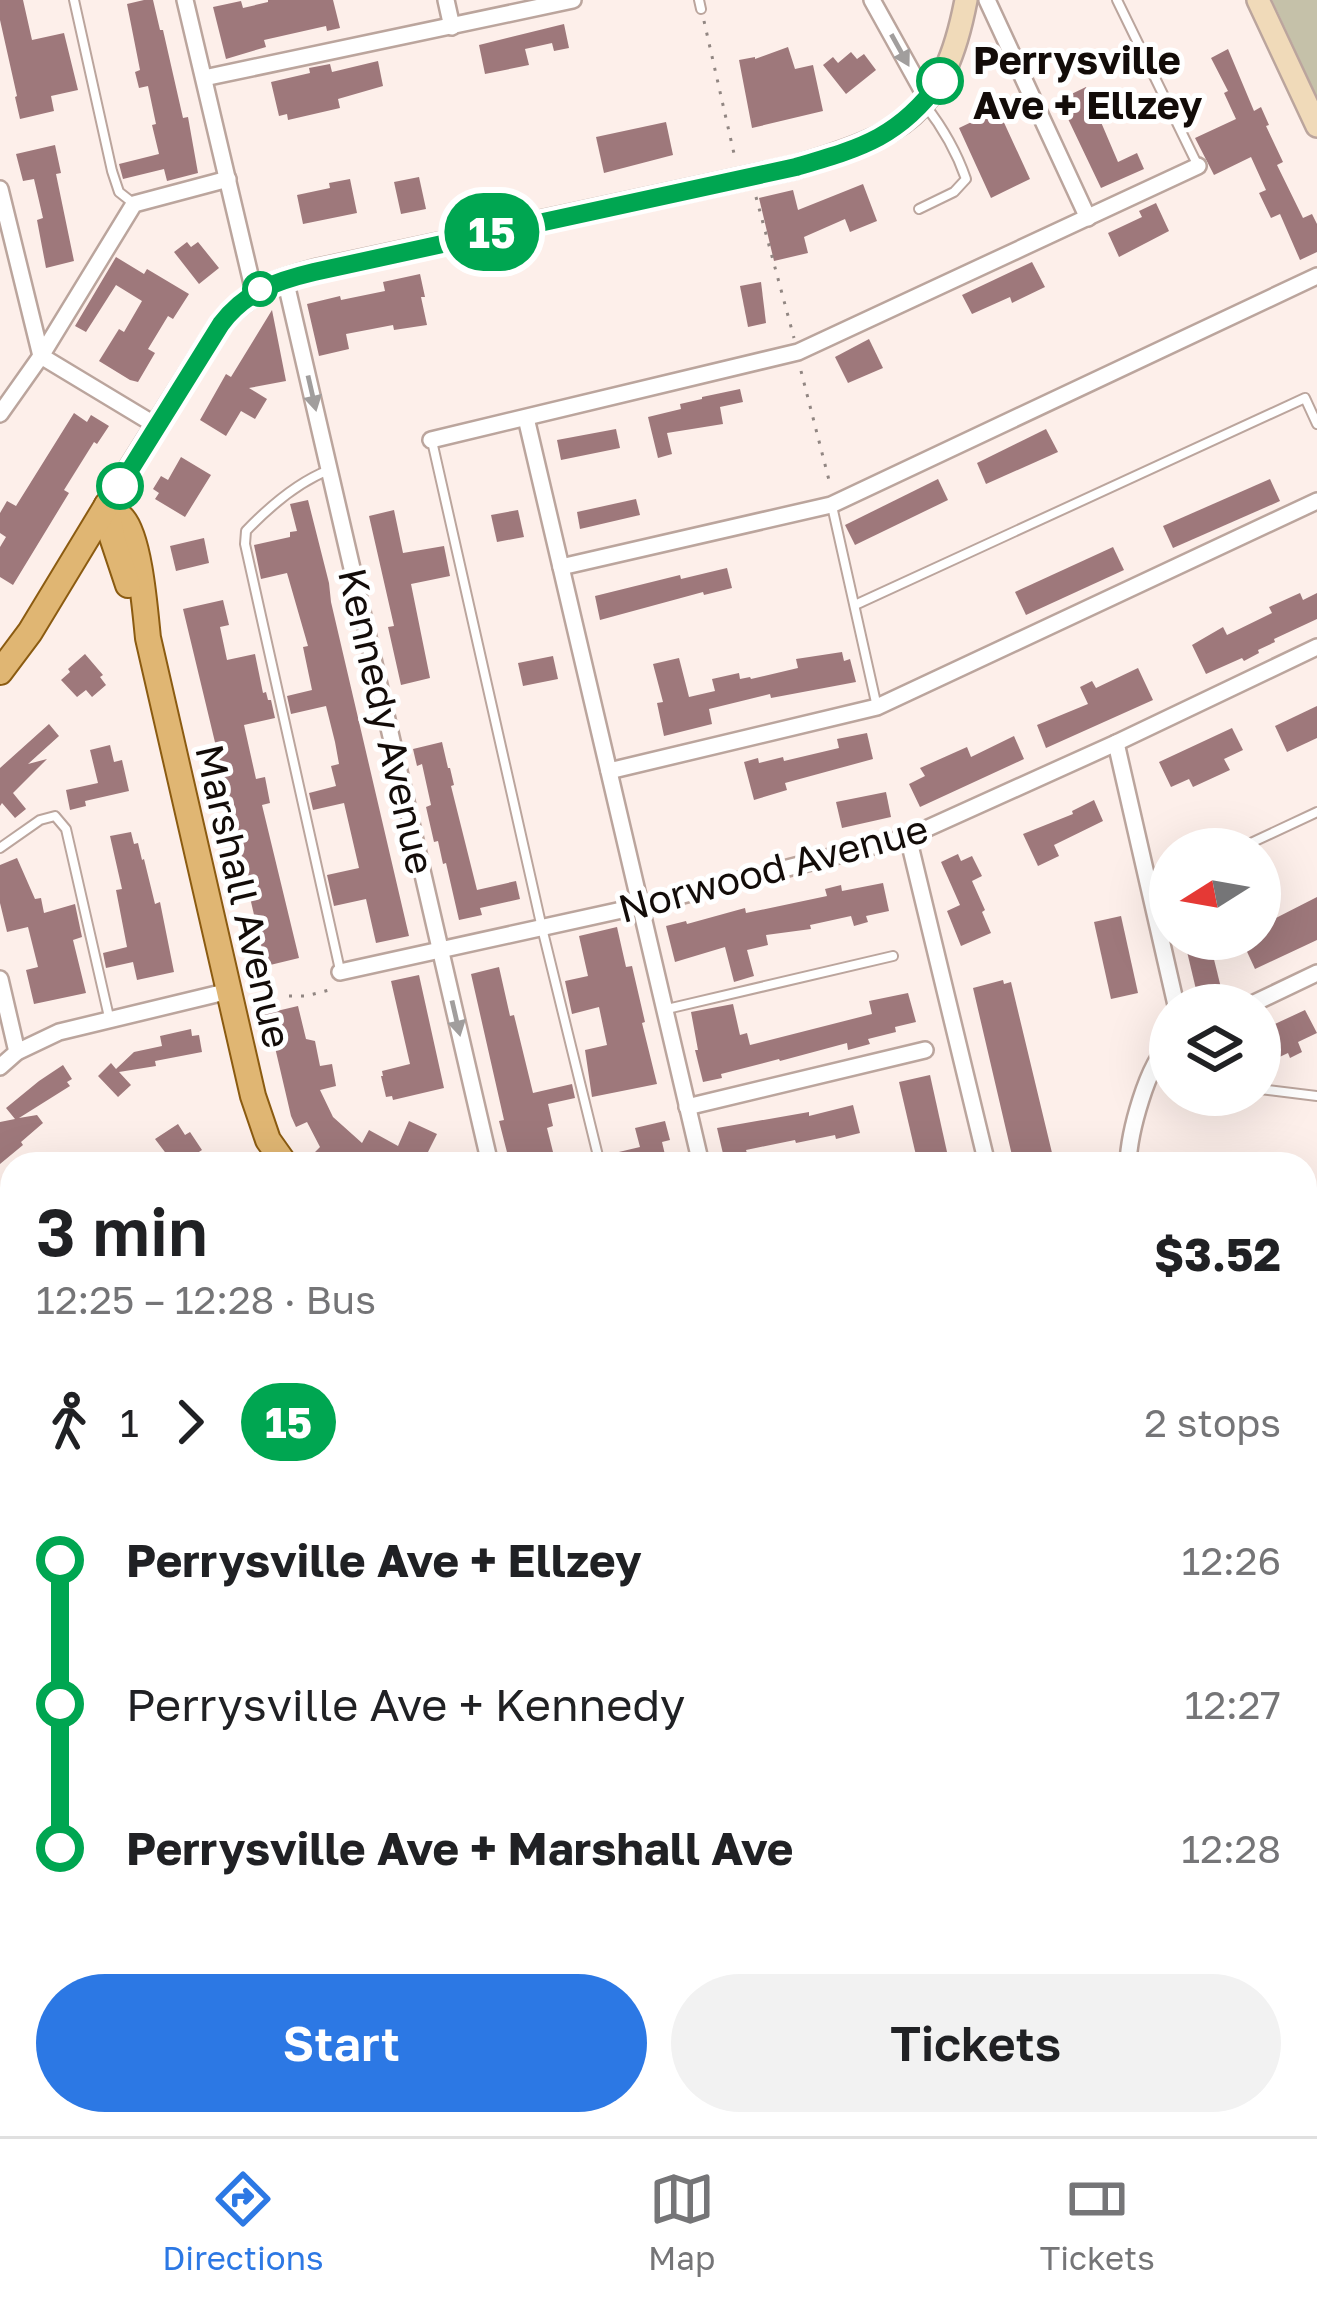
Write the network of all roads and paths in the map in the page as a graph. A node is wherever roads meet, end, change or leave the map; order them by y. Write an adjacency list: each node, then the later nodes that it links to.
1 (74, 0): 20 (lane)
2 (185, 0): 12 (street)
3 (446, 0): 11 (street)
4 (573, 0): 11 (street)
5 (872, 0): 13 (street, one-way to 13)
6 (966, 0): 13 (main road)
7 (987, 0): 22 (street)
8 (1117, 0): 16 (lane)
9 (1258, 0): 14 (main road)
10 (701, 7): 15 (path)
11 (452, 27): 12 (street)
12 (203, 78): 17 (street)
13 (926, 102): 21 (lane); 24 (main road)
14 (1317, 126)
15 (736, 159)
16 (1198, 166): 22 (street)
17 (228, 179): 20 (street); 25 (street)
18 (0, 189): 27 (street)
19 (755, 195): 26 (path)
20 (134, 204): 27 (street)
21 (919, 209)
22 (1088, 218): 30 (street)
23 (1317, 276): 35 (street)
24 (285, 279): 25 (main road); 34 (street, Kennedy Avenue, one-way to 34)
25 (254, 292): 32 (main road)
26 (794, 338)
27 (41, 356): 29 (street); 32 (street)
28 (800, 369): 35 (path)
29 (0, 415)
30 (526, 418): 33 (street); 38 (street)
31 (1317, 424): 41 (lane)
32 (157, 426): 37 (main road)
33 (431, 440): 54 (lane)
34 (329, 470): 55 (street, Kennedy Avenue); 59 (lane)
35 (831, 498): 38 (street); 41 (lane)
36 (1317, 500): 45 (street)
37 (107, 505): 39 (main road); 40 (main road, Marshall Avenue); 42 (main road, Marshall Avenue)
38 (561, 567): 47 (street)
39 (68, 568): 40 (main road); 44 (main road)
40 (125, 577): 42 (main road, Marshall Avenue)
41 (855, 605): 45 (lane)
42 (148, 638): 61 (main road, Marshall Avenue)
43 (1317, 647): 46 (street, Norwood Avenue)
44 (0, 672)
45 (877, 707): 47 (street)
46 (1116, 743): 50 (street, Norwood Avenue); 52 (street)
47 (609, 771): 53 (street)
48 (1317, 812): 49 (lane)
49 (1281, 829)
50 (908, 837): 53 (street, Norwood Avenue); 76 (street)
51 (0, 848): 64 (lane)
52 (1149, 886)
53 (640, 906): 54 (street, Norwood Avenue); 63 (street)
54 (542, 928): 55 (street, Norwood Avenue); 74 (lane)
55 (440, 950): 59 (street, Norwood Avenue); 73 (street, Kennedy Avenue, one-way to 73)
56 (893, 956): 63 (lane)
57 (1317, 973): 60 (street)
58 (0, 979): 66 (street)
59 (338, 980): 62 (path)
60 (1281, 990)
61 (229, 991): 64 (street); 72 (main road, Marshall Avenue)
62 (289, 996)
63 (664, 1010): 71 (street)
64 (110, 1020): 66 (street)
65 (925, 1050): 71 (street)
66 (16, 1052): 67 (street)
67 (0, 1067)
68 (1149, 1085): 77 (street)
69 (1281, 1092): 70 (lane)
70 (1317, 1096)
71 (687, 1107): 75 (street)
72 (276, 1152)
73 (487, 1152)
74 (597, 1152)
75 (697, 1152)
76 (984, 1152)
77 (1129, 1152)

